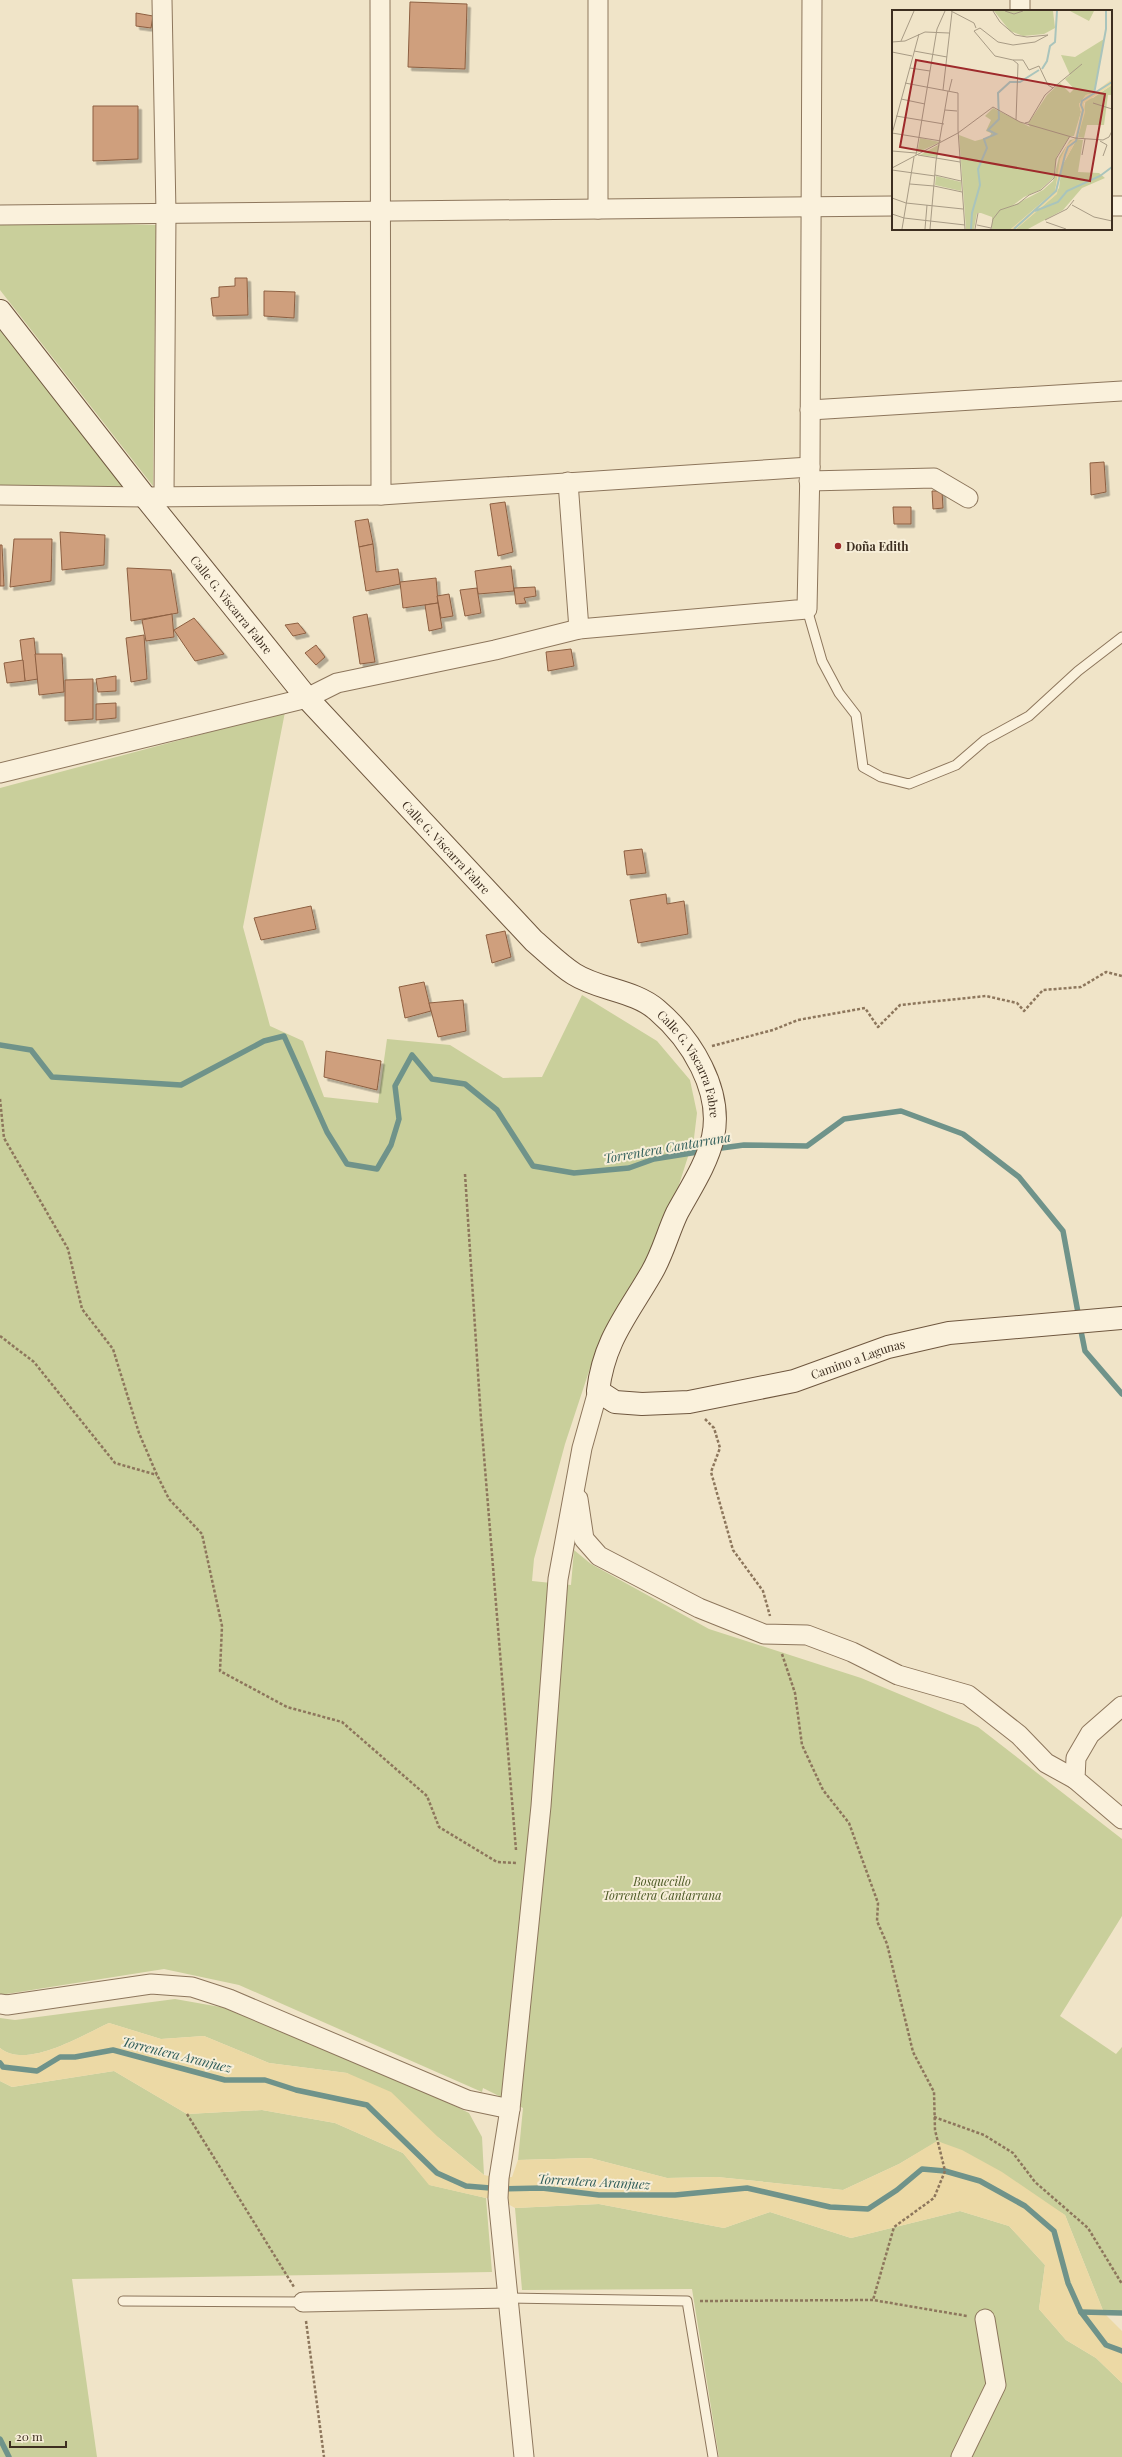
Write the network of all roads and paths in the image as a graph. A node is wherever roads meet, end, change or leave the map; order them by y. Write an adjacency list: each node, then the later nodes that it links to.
1 (162, 0): 9 (street)
2 (380, 0): 8 (street)
3 (598, 0): 7 (street)
4 (812, 0): 6 (street)
5 (892, 206): 6 (street)
6 (811, 207): 7 (street); 13 (street)
7 (598, 209): 8 (street)
8 (381, 212): 9 (street); 17 (street)
9 (166, 214): 10 (street); 18 (street)
10 (0, 215)
11 (0, 311): 18 (street, Calle G. Viscarra Fabre)
12 (1122, 390): 13 (street)
13 (810, 410): 14 (street)
14 (810, 474): 15 (street); 19 (street); 20 (street)
15 (568, 482): 17 (street); 21 (street)
16 (0, 495): 18 (street)
17 (381, 495): 18 (street)
18 (154, 497): 23 (street, Calle G. Viscarra Fabre)
19 (968, 498)
20 (807, 609): 21 (street); 22 (lane)
21 (579, 629): 23 (street)
22 (1122, 636)
23 (307, 698): 24 (street); 26 (street, Calle G. Viscarra Fabre)
24 (0, 773)
25 (1122, 976): 26 (path)
26 (694, 1051): 31 (street, Calle G. Viscarra Fabre)
27 (0, 1099): 34 (path)
28 (465, 1174): 39 (path)
29 (1122, 1318): 32 (street, Camino a Lagunas)
30 (0, 1336): 34 (path)
31 (598, 1391): 32 (street, Camino a Lagunas); 33 (street)
32 (689, 1402): 35 (path)
33 (582, 1448): 35 (street); 39 (street)
34 (157, 1475): 39 (path)
35 (775, 1635): 37 (street); 43 (path)
36 (1122, 1706): 37 (street)
37 (1076, 1779): 38 (street)
38 (1122, 1819)
39 (526, 1864): 41 (street)
40 (0, 2004): 41 (street)
41 (510, 2109): 45 (street)
42 (186, 2114): 49 (path)
43 (934, 2117): 44 (path); 46 (path)
44 (1122, 2284)
45 (508, 2298): 48 (lane); 49 (street); 52 (street)
46 (873, 2300): 48 (path); 50 (path)
47 (124, 2301): 49 (lane)
48 (687, 2301): 53 (lane)
49 (303, 2302): 51 (path)
50 (985, 2319): 54 (street)
51 (324, 2457)
52 (524, 2457)
53 (713, 2457)
54 (961, 2457)

